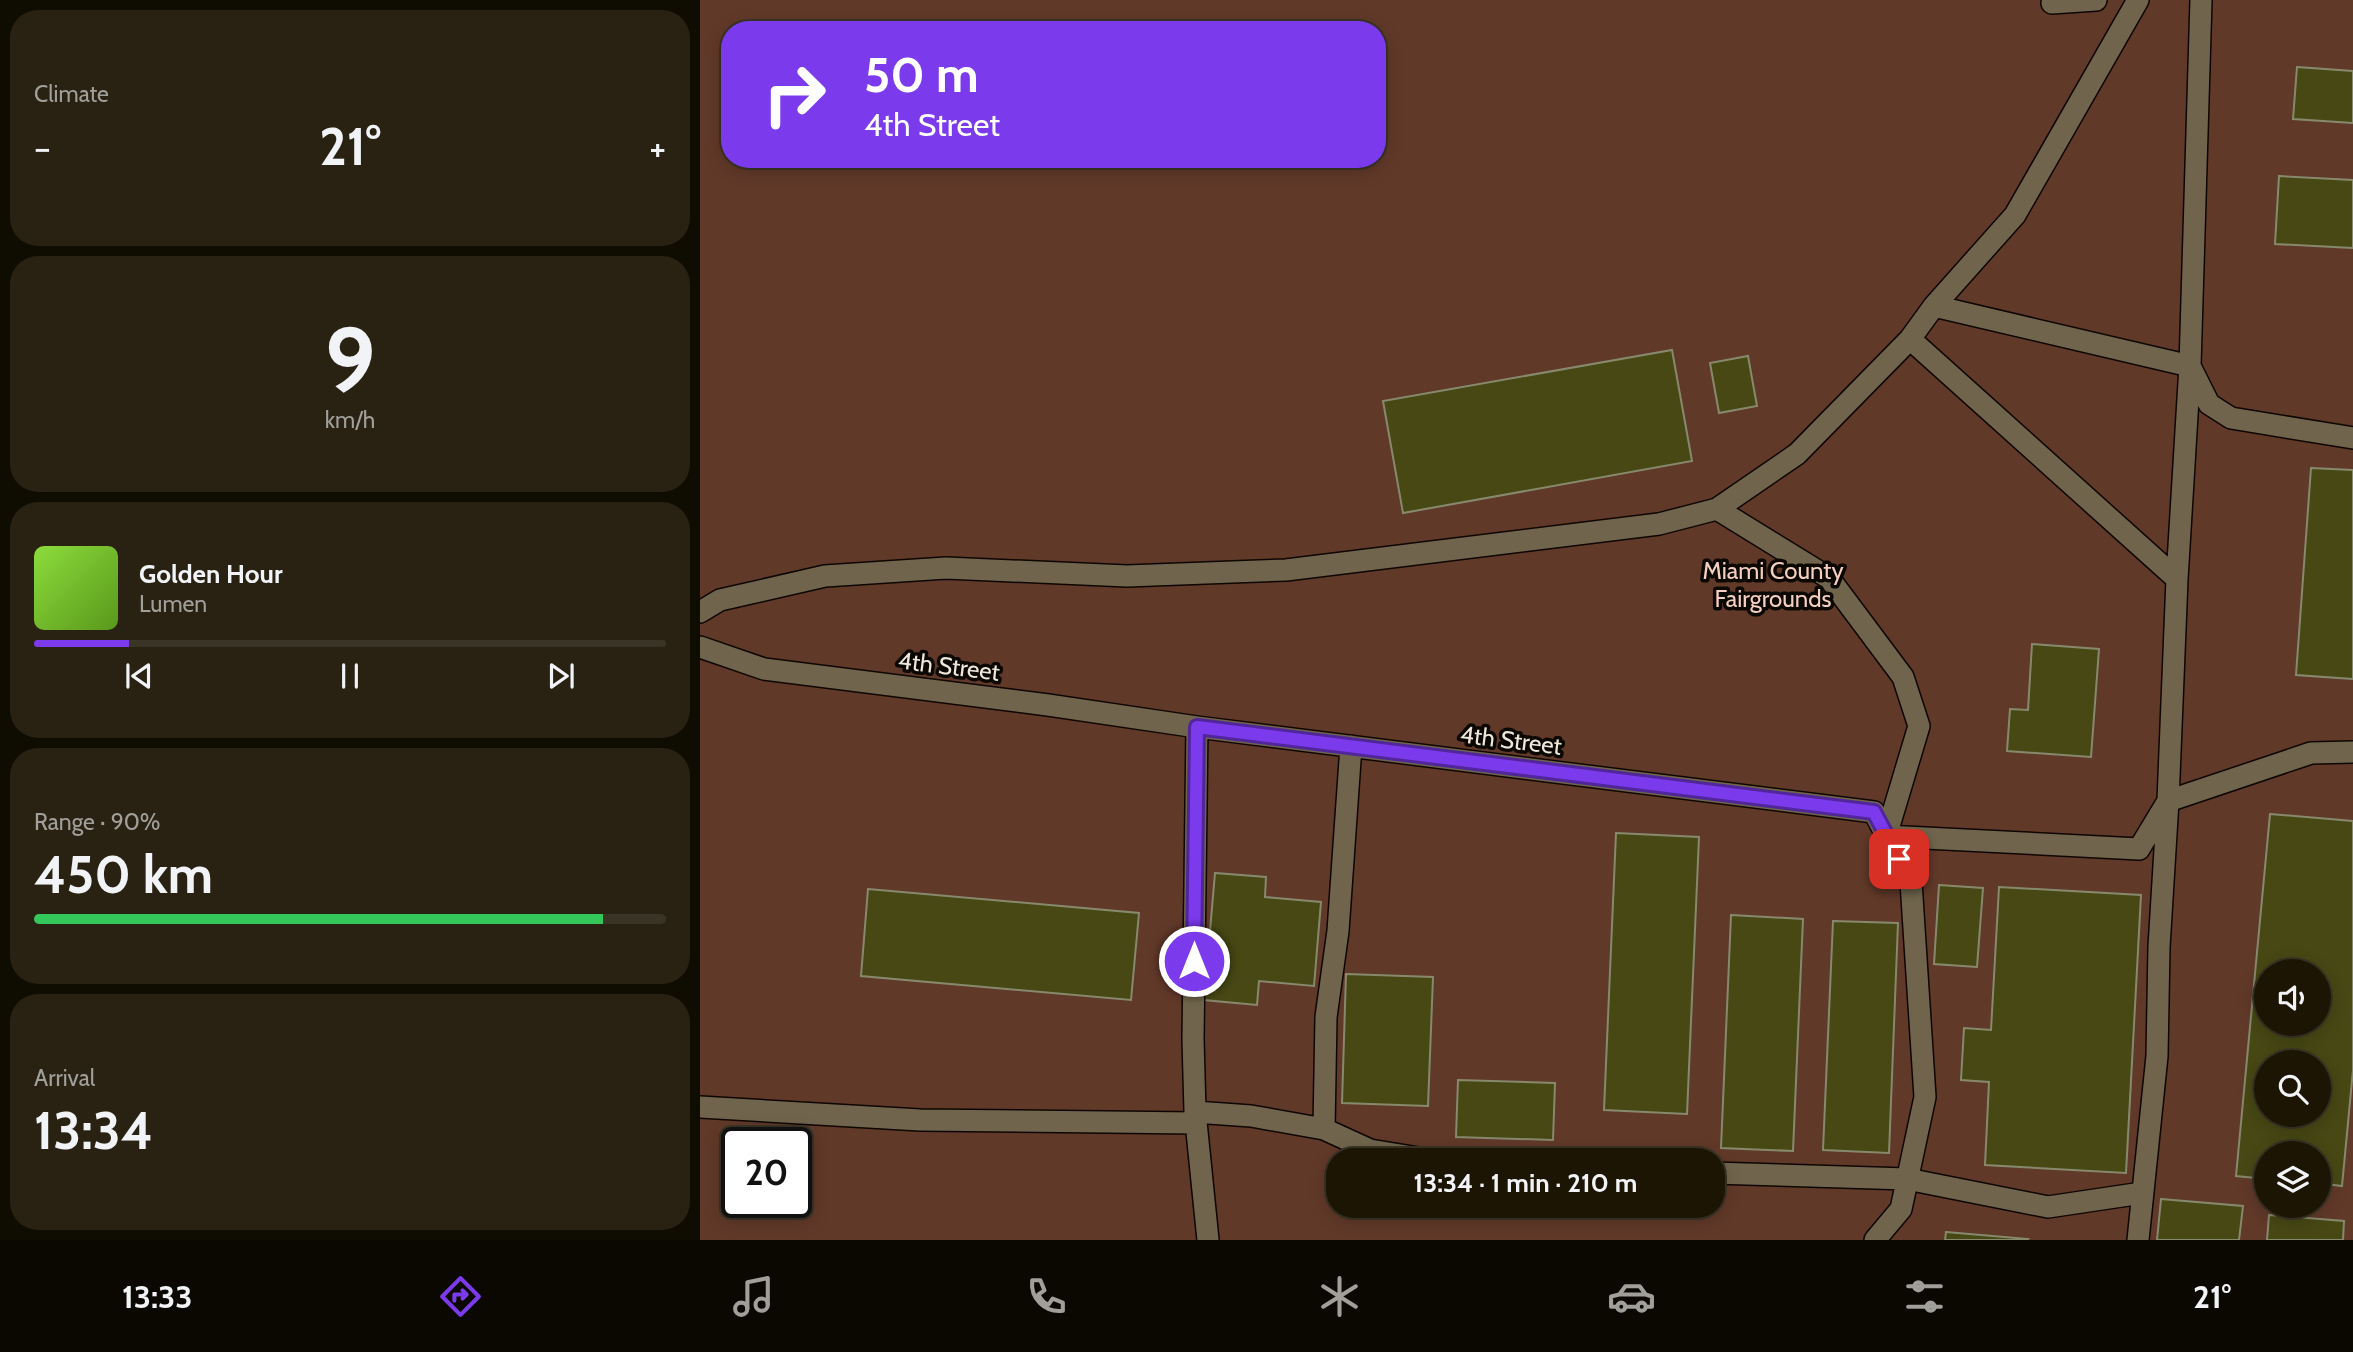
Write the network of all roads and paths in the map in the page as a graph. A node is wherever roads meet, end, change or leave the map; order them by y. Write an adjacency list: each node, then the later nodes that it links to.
1 (2096, 0): 4 (lane)
2 (2138, 0): 5 (lane)
3 (2201, 0): 7 (lane)
4 (2052, 3)
5 (1934, 306): 6 (lane); 7 (lane)
6 (1910, 339): 9 (lane); 10 (lane)
7 (2190, 366): 8 (lane); 10 (lane)
8 (2353, 438)
9 (1717, 509): 11 (lane); 17 (lane)
10 (2177, 579): 16 (lane)
11 (700, 612)
12 (700, 647): 13 (lane, 4th Street)
13 (1197, 727): 14 (lane, 4th Street); 19 (lane)
14 (1350, 746): 17 (lane, 4th Street); 20 (lane)
15 (2353, 752): 16 (lane)
16 (2168, 801): 17 (lane); 24 (lane)
17 (1886, 836): 23 (lane, 4th Street)
18 (700, 1107): 19 (lane)
19 (1196, 1117): 20 (lane); 25 (lane)
20 (1324, 1129): 21 (lane)
21 (1366, 1148)
22 (1725, 1173): 23 (lane)
23 (1907, 1179): 24 (lane); 26 (lane, 4th Street)
24 (2142, 1193): 27 (lane)
25 (1208, 1240)
26 (1875, 1240)
27 (2138, 1240)

